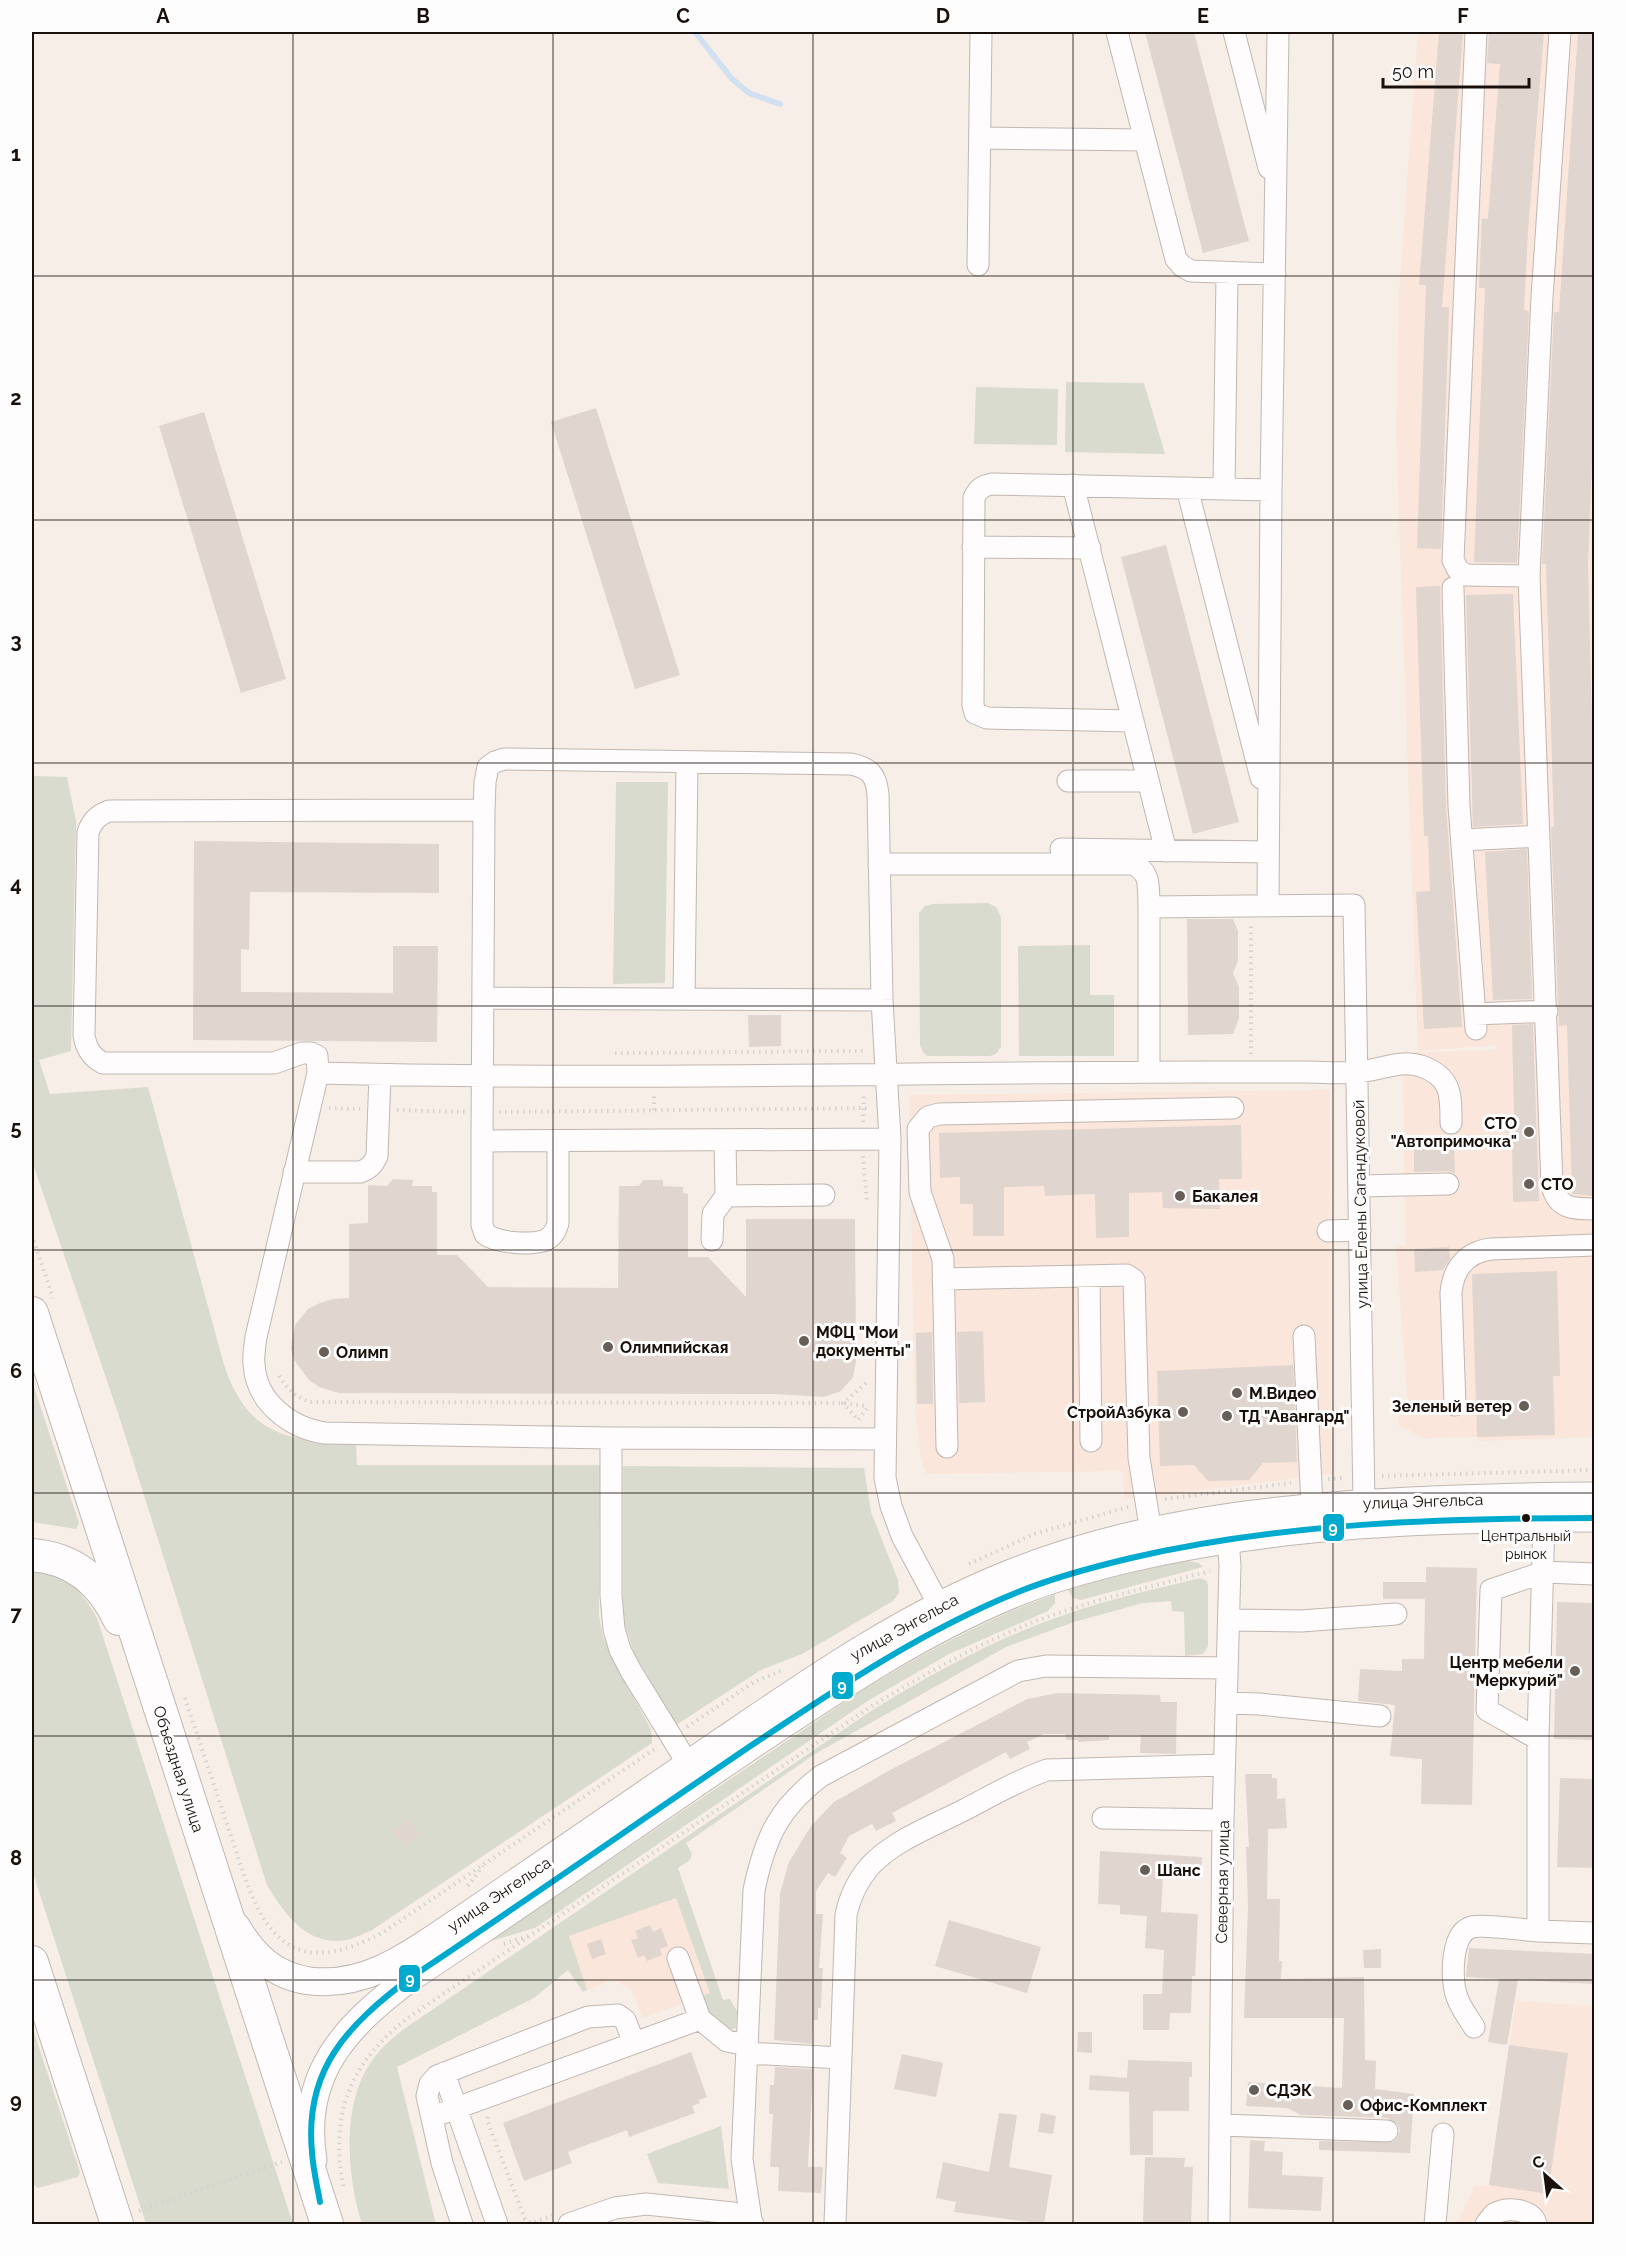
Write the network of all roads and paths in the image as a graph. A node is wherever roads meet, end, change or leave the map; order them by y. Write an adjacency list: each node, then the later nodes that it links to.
1 (981, 32): 7 (street)
2 (1117, 32): 8 (street)
3 (1234, 32): 9 (street)
4 (1278, 32): 9 (street)
5 (1476, 32): 19 (street)
6 (1560, 32): 19 (street)
7 (980, 138): 8 (street); 10 (street)
8 (1144, 140): 11 (street)
9 (1276, 197): 12 (street)
10 (978, 265)
11 (1227, 273): 12 (street); 15 (street)
12 (1275, 274): 16 (street)
13 (1073, 485): 14 (street); 17 (street); 18 (street)
14 (1187, 488): 15 (street); 25 (street)
15 (1224, 489): 16 (street)
16 (1271, 490): 25 (street)
17 (973, 547): 18 (street); 21 (street)
18 (1090, 548): 21 (street)
19 (1529, 576): 27 (street)
20 (1453, 588): 28 (street)
21 (1133, 721): 24 (street)
22 (687, 762): 26 (street); 32 (street); 36 (street)
23 (1068, 781): 24 (street)
24 (1148, 781): 30 (street)
25 (1268, 806): 31 (street)
26 (484, 810): 35 (street); 43 (street)
27 (1539, 836): 28 (street); 38 (street)
28 (1462, 840): 38 (street)
29 (1061, 849): 30 (street)
30 (1166, 851): 31 (street)
31 (1268, 852): 34 (street)
32 (879, 864): 33 (street); 37 (street)
33 (1149, 907): 34 (street); 41 (street)
34 (1259, 910): 40 (path); 42 (street, улица Елены Сагандуковой)
35 (483, 998): 36 (street); 47 (street)
36 (684, 999): 37 (street)
37 (882, 1000): 46 (street)
38 (1547, 1011): 60 (street)
39 (615, 1053): 45 (path)
40 (1245, 1058)
41 (1149, 1072): 42 (street); 46 (street)
42 (1358, 1072): 49 (street); 57 (street, улица Елены Сагандуковой)
43 (318, 1073): 44 (street); 55 (street)
44 (380, 1075): 47 (street); 55 (street)
45 (865, 1076): 46 (street); 47 (street); 50 (path)
46 (887, 1076): 51 (street)
47 (483, 1077): 53 (street)
48 (1233, 1108): 68 (street)
49 (1451, 1123)
50 (863, 1139): 51 (street); 52 (street); 61 (path)
51 (890, 1139): 75 (street)
52 (725, 1140): 54 (street); 59 (street)
53 (482, 1141): 54 (street); 54 (street)
54 (558, 1141)
55 (294, 1172): 74 (street)
56 (1448, 1184): 57 (street)
57 (1360, 1186): 62 (street, улица Елены Сагандуковой)
58 (824, 1195): 59 (street)
59 (726, 1196): 65 (street)
60 (1594, 1209)
61 (868, 1210)
62 (1360, 1230): 63 (street); 80 (street, улица Елены Сагандуковой)
63 (1328, 1231)
64 (32, 1235): 69 (path)
65 (712, 1240)
66 (1594, 1245): 73 (street)
67 (1089, 1276): 68 (street); 76 (street); 84 (street)
68 (943, 1279): 77 (street)
69 (42, 1306): 96 (highway, Объездная улица)
70 (1304, 1336): 81 (street)
71 (868, 1390): 72 (path)
72 (868, 1398)
73 (1455, 1405)
74 (611, 1438): 75 (street); 98 (street)
75 (885, 1439): 90 (street)
76 (1091, 1442)
77 (947, 1447)
78 (1594, 1496): 79 (main road, улица Энгельса)
79 (1544, 1507): 80 (main road, улица Энгельса); 82 (main road, улица Энгельса); 87 (street)
80 (1364, 1514): 81 (main road, улица Энгельса)
81 (1313, 1518): 83 (main road, улица Энгельса)
82 (1594, 1518)
83 (1226, 1529): 84 (main road, улица Энгельса); 90 (main road, улица Энгельса); 91 (street, Северная улица)
84 (1151, 1532): 90 (main road, улица Энгельса)
85 (32, 1555): 96 (highway)
86 (1208, 1571): 123 (path)
87 (1544, 1572): 88 (street); 99 (street); 99 (street)
88 (1594, 1574)
89 (1396, 1614): 91 (street)
90 (944, 1615): 101 (main road, улица Энгельса)
91 (1229, 1620): 92 (street, Северная улица)
92 (1227, 1668): 95 (street, Северная улица); 114 (street)
93 (785, 1670): 98 (path)
94 (182, 1688): 98 (path)
95 (1226, 1703): 97 (street); 100 (street, Северная улица)
96 (162, 1716): 104 (highway, Объездная улица)
97 (1380, 1716)
98 (670, 1738): 101 (street)
99 (1538, 1740): 105 (street)
100 (1224, 1765): 103 (street, Северная улица); 115 (street)
101 (694, 1773): 104 (main road, улица Энгельса); 124 (main road, улица Энгельса)
102 (1103, 1818): 103 (street)
103 (1223, 1820): 120 (street, Северная улица)
104 (224, 1906): 124 (highway, Объездная улица)
105 (1538, 1931): 106 (street); 111 (street)
106 (1594, 1933)
107 (678, 1958): 110 (street)
108 (32, 1962): 113 (highway)
109 (32, 1993): 113 (street)
110 (700, 2019): 112 (street); 114 (street)
111 (1474, 2028)
112 (634, 2043): 116 (street); 117 (street)
113 (59, 2047): 127 (highway)
114 (747, 2049): 115 (street); 128 (street)
115 (841, 2058): 131 (street)
116 (444, 2073): 117 (street); 119 (street)
117 (457, 2108): 119 (street); 130 (street)
118 (492, 2111): 126 (path)
119 (432, 2117): 129 (street)
120 (1220, 2126): 121 (street); 132 (street, Северная улица)
121 (1388, 2131)
122 (1443, 2134): 133 (street)
123 (340, 2144): 124 (path); 125 (path)
124 (308, 2153): 125 (highway, Объездная улица); 127 (path)
125 (331, 2207)
126 (563, 2219): 128 (street)
127 (115, 2222)
128 (752, 2222)
129 (462, 2224)
130 (497, 2224)
131 (835, 2224)
132 (1219, 2224)
133 (1435, 2224)
134 (1486, 2224): 135 (street)
135 (1536, 2224)

